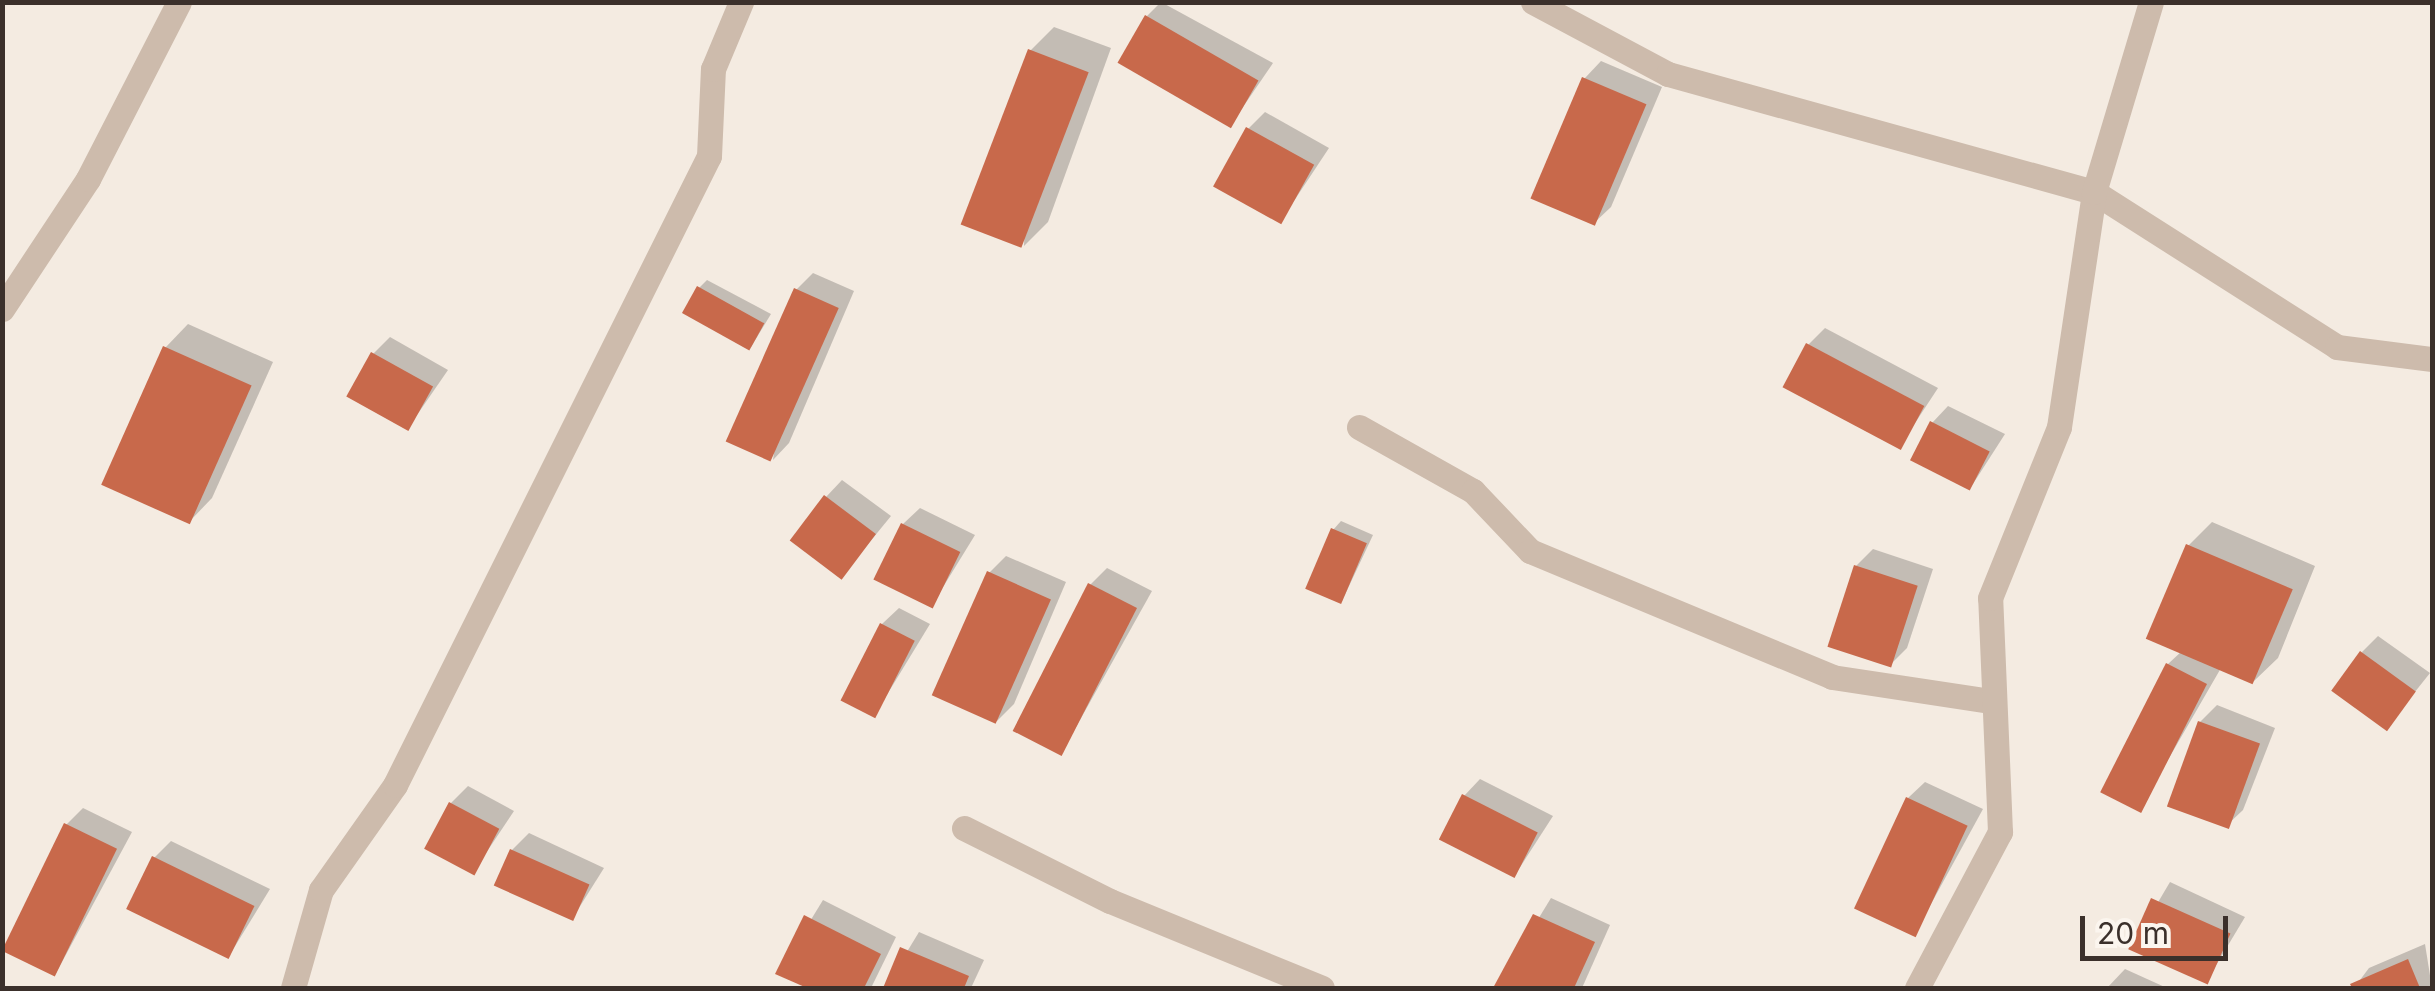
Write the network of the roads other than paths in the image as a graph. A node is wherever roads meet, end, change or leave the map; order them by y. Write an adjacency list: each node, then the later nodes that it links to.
1 (179, 2): 6 (street)
2 (741, 2): 11 (street)
3 (1532, 2): 5 (street)
4 (2151, 2): 5 (street)
5 (2094, 192): 7 (street); 9 (street)
6 (2, 309)
7 (2432, 359)
8 (1359, 427): 9 (street)
9 (1991, 701): 13 (street)
10 (964, 828): 12 (street)
11 (292, 988)
12 (1322, 988)
13 (1917, 988)

